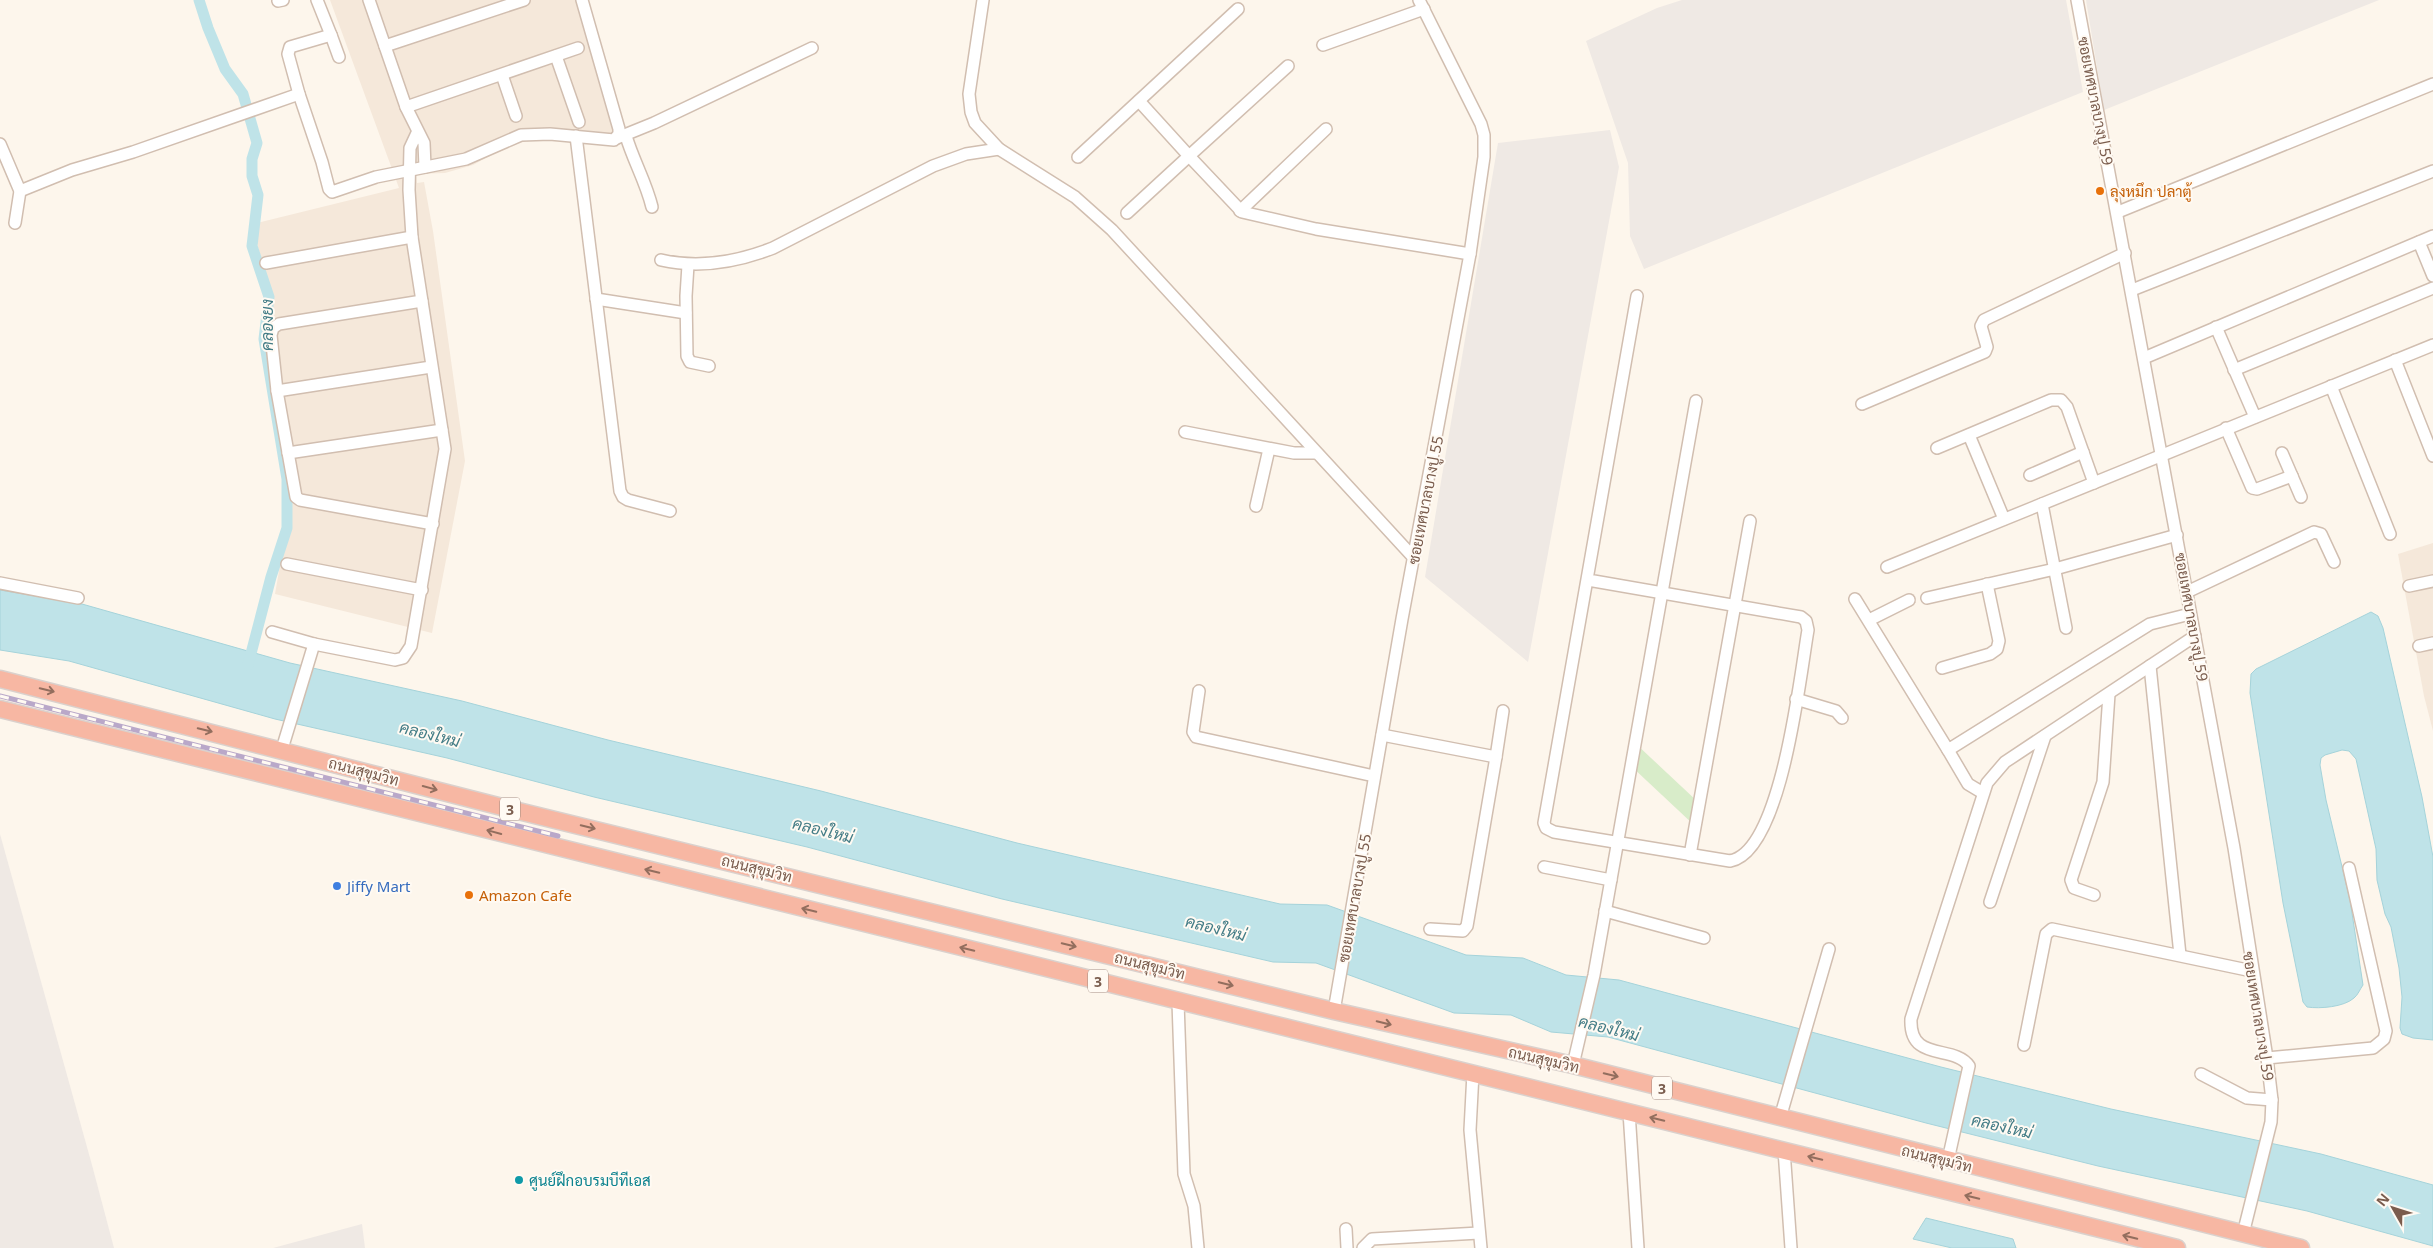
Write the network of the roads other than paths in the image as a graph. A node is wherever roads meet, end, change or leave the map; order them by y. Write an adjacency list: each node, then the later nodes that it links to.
1 (316, 0): 9 (street)
2 (369, 0): 11 (street)
3 (524, 0): 11 (street)
4 (582, 0): 26 (street)
5 (983, 0): 29 (street)
6 (2077, 0): 38 (street, ซอยเทศบาลบางปู 59)
7 (1421, 4): 10 (street); 44 (street, ซอยเทศบาลบางปู 55)
8 (1238, 9): 20 (street)
9 (331, 35): 15 (street); 19 (street)
10 (1323, 44)
11 (385, 46): 21 (street)
12 (578, 48): 14 (street)
13 (812, 48): 26 (street)
14 (556, 56): 17 (street); 23 (street)
15 (339, 57)
16 (1288, 66): 30 (street)
17 (502, 75): 21 (street); 22 (street)
18 (2433, 84): 38 (street)
19 (299, 94): 34 (street); 35 (street)
20 (1139, 101): 30 (street); 31 (street)
21 (406, 106): 25 (street)
22 (516, 116)
23 (579, 122)
24 (1326, 129): 37 (street)
25 (417, 133): 32 (street); 34 (street)
26 (621, 137): 27 (street); 36 (street)
27 (577, 141): 32 (street); 53 (street)
28 (0, 144): 35 (street)
29 (1000, 149): 48 (street); 75 (street)
30 (1189, 156): 37 (street); 39 (street)
31 (1078, 157)
32 (425, 167): 34 (street)
33 (2433, 171): 51 (street)
34 (410, 173): 41 (street)
35 (20, 191): 40 (street)
36 (652, 207)
37 (1240, 210): 44 (street)
38 (2118, 212): 45 (street, ซอยเทศบาลบางปู 59)
39 (1127, 213)
40 (15, 223)
41 (412, 236): 47 (street); 54 (street)
42 (2433, 236): 43 (street)
43 (2419, 242): 49 (street); 56 (street)
44 (1470, 254): 92 (street, ซอยเทศบาลบางปู 55)
45 (2125, 254): 51 (street, ซอยเทศบาลบางปู 59); 66 (street)
46 (661, 260): 48 (street)
47 (266, 263)
48 (688, 265): 55 (street)
49 (2433, 276)
50 (2433, 288): 62 (street)
51 (2132, 290): 58 (street, ซอยเทศบาลบางปู 59)
52 (1638, 296): 97 (street)
53 (596, 299): 55 (street); 86 (street)
54 (422, 301): 61 (street); 64 (street)
55 (686, 313): 60 (street)
56 (2216, 327): 58 (street); 62 (street)
57 (2433, 345): 59 (street)
58 (2144, 358): 78 (street, ซอยเทศบาลบางปู 59)
59 (2395, 360): 63 (street); 79 (street)
60 (709, 366)
61 (431, 367): 64 (street); 69 (street)
62 (2234, 370): 67 (street)
63 (2331, 386): 67 (street); 90 (street)
64 (277, 391): 77 (street)
65 (1696, 401): 104 (street)
66 (1862, 404)
67 (2255, 417): 68 (street)
68 (2226, 428): 78 (street); 81 (street)
69 (442, 430): 77 (street); 89 (street)
70 (1185, 432): 72 (street)
71 (1969, 435): 73 (street); 74 (street); 87 (street)
72 (1270, 448): 75 (street); 85 (street)
73 (1937, 448)
74 (2083, 452): 80 (street); 82 (street)
75 (1315, 453): 92 (street)
76 (2282, 453): 81 (street)
77 (288, 454): 89 (street)
78 (2162, 454): 82 (street); 91 (street, ซอยเทศบาลบางปู 59)
79 (2433, 456)
80 (2030, 475)
81 (2292, 476): 83 (street)
82 (2094, 482): 84 (street)
83 (2301, 497)
84 (2042, 504): 87 (street); 96 (street)
85 (1256, 506)
86 (670, 511)
87 (2004, 519): 95 (street)
88 (1750, 521): 109 (street)
89 (433, 524): 102 (street)
90 (2390, 534)
91 (2177, 536): 96 (street); 103 (street, ซอยเทศบาลบางปู 59)
92 (1414, 558): 127 (street, ซอยเทศบาลบางปู 55)
93 (2334, 562): 103 (street)
94 (286, 564): 102 (street)
95 (1887, 567)
96 (2055, 569): 100 (street); 112 (street)
97 (1588, 580): 104 (street); 134 (street)
98 (2433, 581): 101 (street)
99 (0, 583): 105 (street)
100 (1987, 584): 106 (street); 119 (street)
101 (2410, 586)
102 (422, 590): 116 (street)
103 (2187, 592): 110 (street, ซอยเทศบาลบางปู 59)
104 (1662, 594): 109 (street); 134 (street)
105 (78, 598)
106 (1927, 598)
107 (1855, 599): 111 (street)
108 (1909, 600): 111 (street)
109 (1735, 606): 123 (street); 135 (street)
110 (2190, 614): 114 (street, ซอยเทศบาลบางปู 59); 130 (street)
111 (1869, 620): 130 (street)
112 (2066, 628)
113 (272, 632): 116 (street)
114 (2195, 636): 118 (street); 148 (street, ซอยเทศบาลบางปู 59)
115 (2433, 643): 117 (street)
116 (314, 644): 129 (street)
117 (2419, 646)
118 (2150, 666): 122 (street); 146 (street)
119 (1942, 668)
120 (0, 679): 129 (highway, ถนนสุขุมวิท / 3, one-way to 129)
121 (1199, 691): 132 (street)
122 (2109, 694): 128 (street); 139 (street)
123 (1796, 699): 126 (street); 135 (street)
124 (0, 709): 147 (highway, ถนนสุขุมวิท / 3, one-way to 124)
125 (1503, 711): 131 (street)
126 (1842, 718)
127 (1382, 735): 131 (street); 132 (street, ซอยเทศบาลบางปู 55)
128 (2045, 736): 133 (street); 140 (street)
129 (282, 749): 143 (highway, ถนนสุขุมวิท / 3, one-way to 143)
130 (1948, 750): 133 (street)
131 (1496, 756): 142 (street)
132 (1374, 776): 150 (street, ซอยเทศบาลบางปู 55)
133 (1983, 793): 160 (street)
134 (1617, 843): 135 (street); 138 (street)
135 (1690, 855)
136 (1544, 867): 138 (street)
137 (2349, 868): 152 (street)
138 (1611, 880): 141 (street)
139 (2094, 895)
140 (1990, 902)
141 (1605, 911): 144 (street); 153 (street)
142 (1430, 929)
143 (1021, 933): 147 (highway); 150 (highway, ถนนสุขุมวิท / 3, one-way to 150)
144 (1704, 938)
145 (1829, 949): 158 (street)
146 (2180, 955): 148 (street); 151 (street)
147 (1015, 961): 149 (highway, ถนนสุขุมวิท / 3)
148 (2252, 972): 152 (street, ซอยเทศบาลบางปู 59)
149 (1178, 1002): 154 (highway, ถนนสุขุมวิท / 3); 165 (street)
150 (1334, 1011): 153 (highway, ถนนสุขุมวิท / 3, one-way to 153)
151 (2024, 1045)
152 (2267, 1058): 156 (street, ซอยเทศบาลบางปู 59)
153 (1573, 1065): 158 (highway, ถนนสุขุมวิท / 3, one-way to 158)
154 (1473, 1073): 157 (highway, ถนนสุขุมวิท / 3); 162 (street)
155 (2202, 1074): 156 (street)
156 (2272, 1100): 163 (street, ซอยเทศบาลบางปู 59)
157 (1629, 1112): 159 (highway, ถนนสุขุมวิท / 3, one-way to 157); 170 (street)
158 (1780, 1118): 160 (highway, ถนนสุขุมวิท / 3)
159 (1784, 1150): 171 (street); 172 (highway, ถนนสุขุมวิท / 3, one-way to 159)
160 (1948, 1160): 163 (highway, ถนนสุขุมวิท / 3)
161 (1346, 1229): 166 (street)
162 (1479, 1233): 164 (street); 169 (street)
163 (2243, 1234): 173 (highway, ถนนสุขุมวิท / 3)
164 (1406, 1236): 167 (street); 168 (street)
165 (1198, 1248)
166 (1347, 1248)
167 (1363, 1248)
168 (1408, 1248)
169 (1480, 1248)
170 (1638, 1248)
171 (1791, 1248)
172 (2177, 1248)
173 (2301, 1248)

